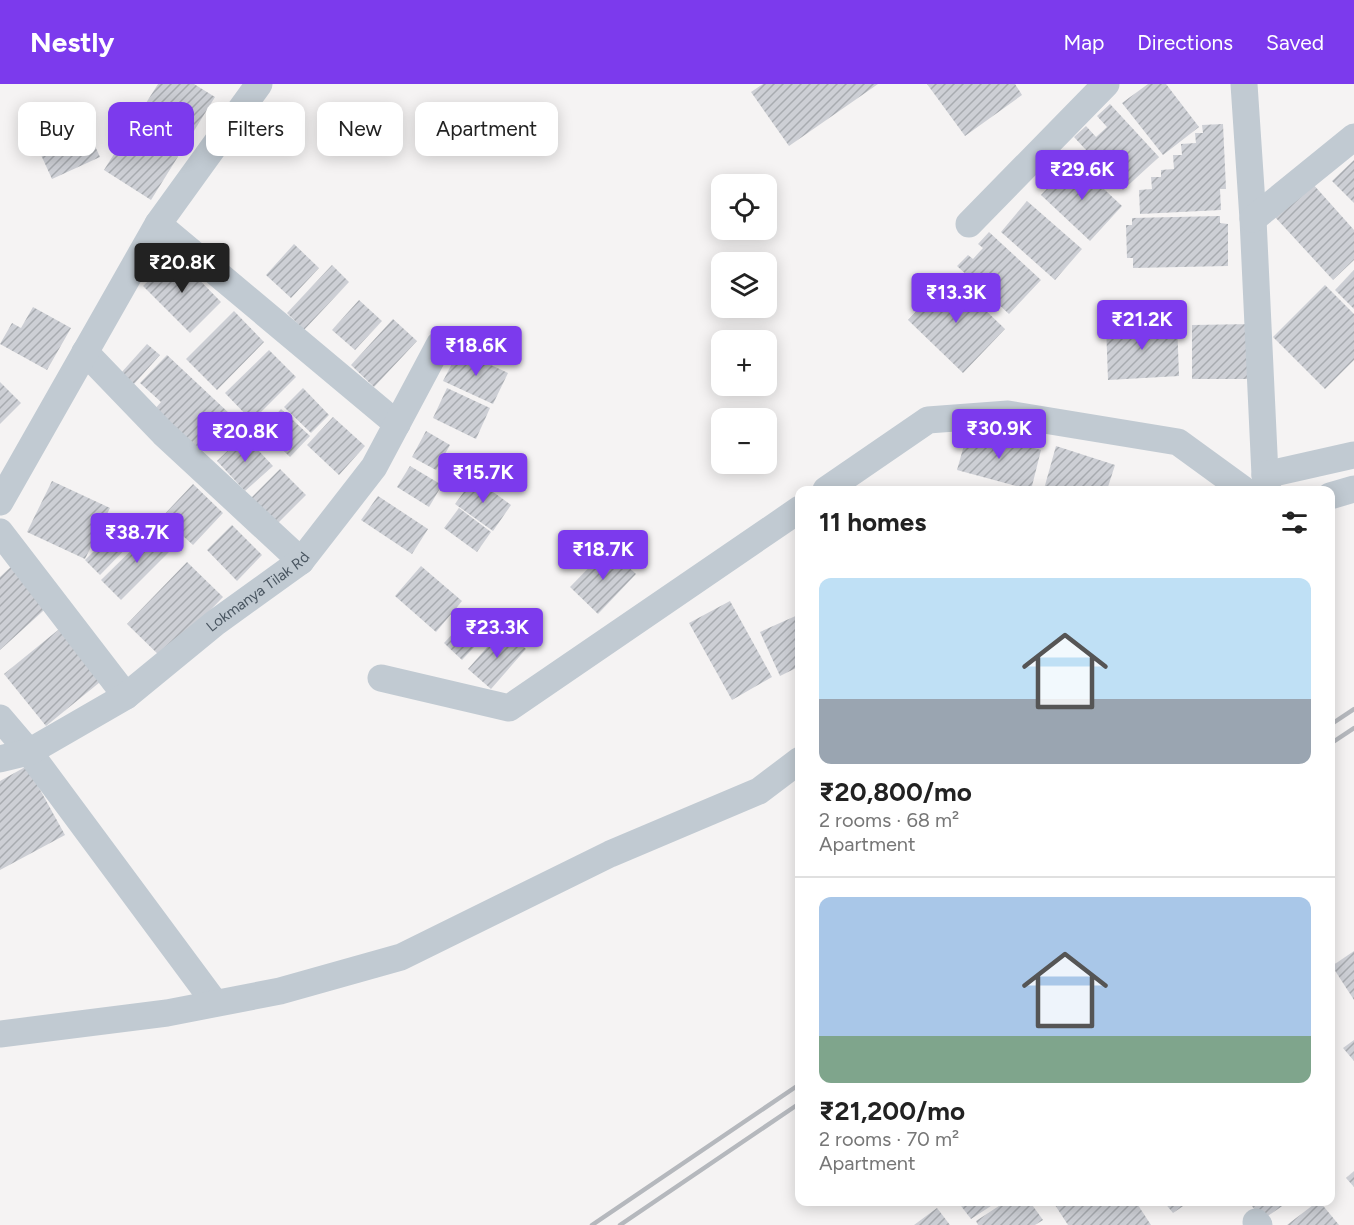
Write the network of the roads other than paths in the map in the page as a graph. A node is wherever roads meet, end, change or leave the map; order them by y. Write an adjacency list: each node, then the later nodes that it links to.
1 (259, 84): 6 (street)
2 (1106, 84): 7 (street)
3 (1244, 84): 5 (street)
4 (1354, 137): 5 (street)
5 (1253, 219): 13 (street)
6 (158, 224): 9 (street); 10 (street)
7 (969, 224)
8 (439, 345): 10 (street, Lokmanya Tilak Rd)
9 (85, 352): 16 (street); 19 (street)
10 (397, 424): 19 (street, Lokmanya Tilak Rd)
11 (1354, 455): 13 (street)
12 (832, 486): 13 (street)
13 (1259, 486)
14 (1354, 489): 15 (street)
15 (1335, 495)
16 (0, 502)
17 (795, 511): 20 (street)
18 (0, 532): 21 (street)
19 (301, 561): 21 (street, Lokmanya Tilak Rd)
20 (381, 678)
21 (126, 696): 23 (street, Lokmanya Tilak Rd)
22 (0, 718): 23 (street)
23 (29, 752): 24 (street, Lokmanya Tilak Rd); 26 (street)
24 (0, 759)
25 (795, 764): 26 (street)
26 (215, 1004): 27 (street)
27 (0, 1034)

